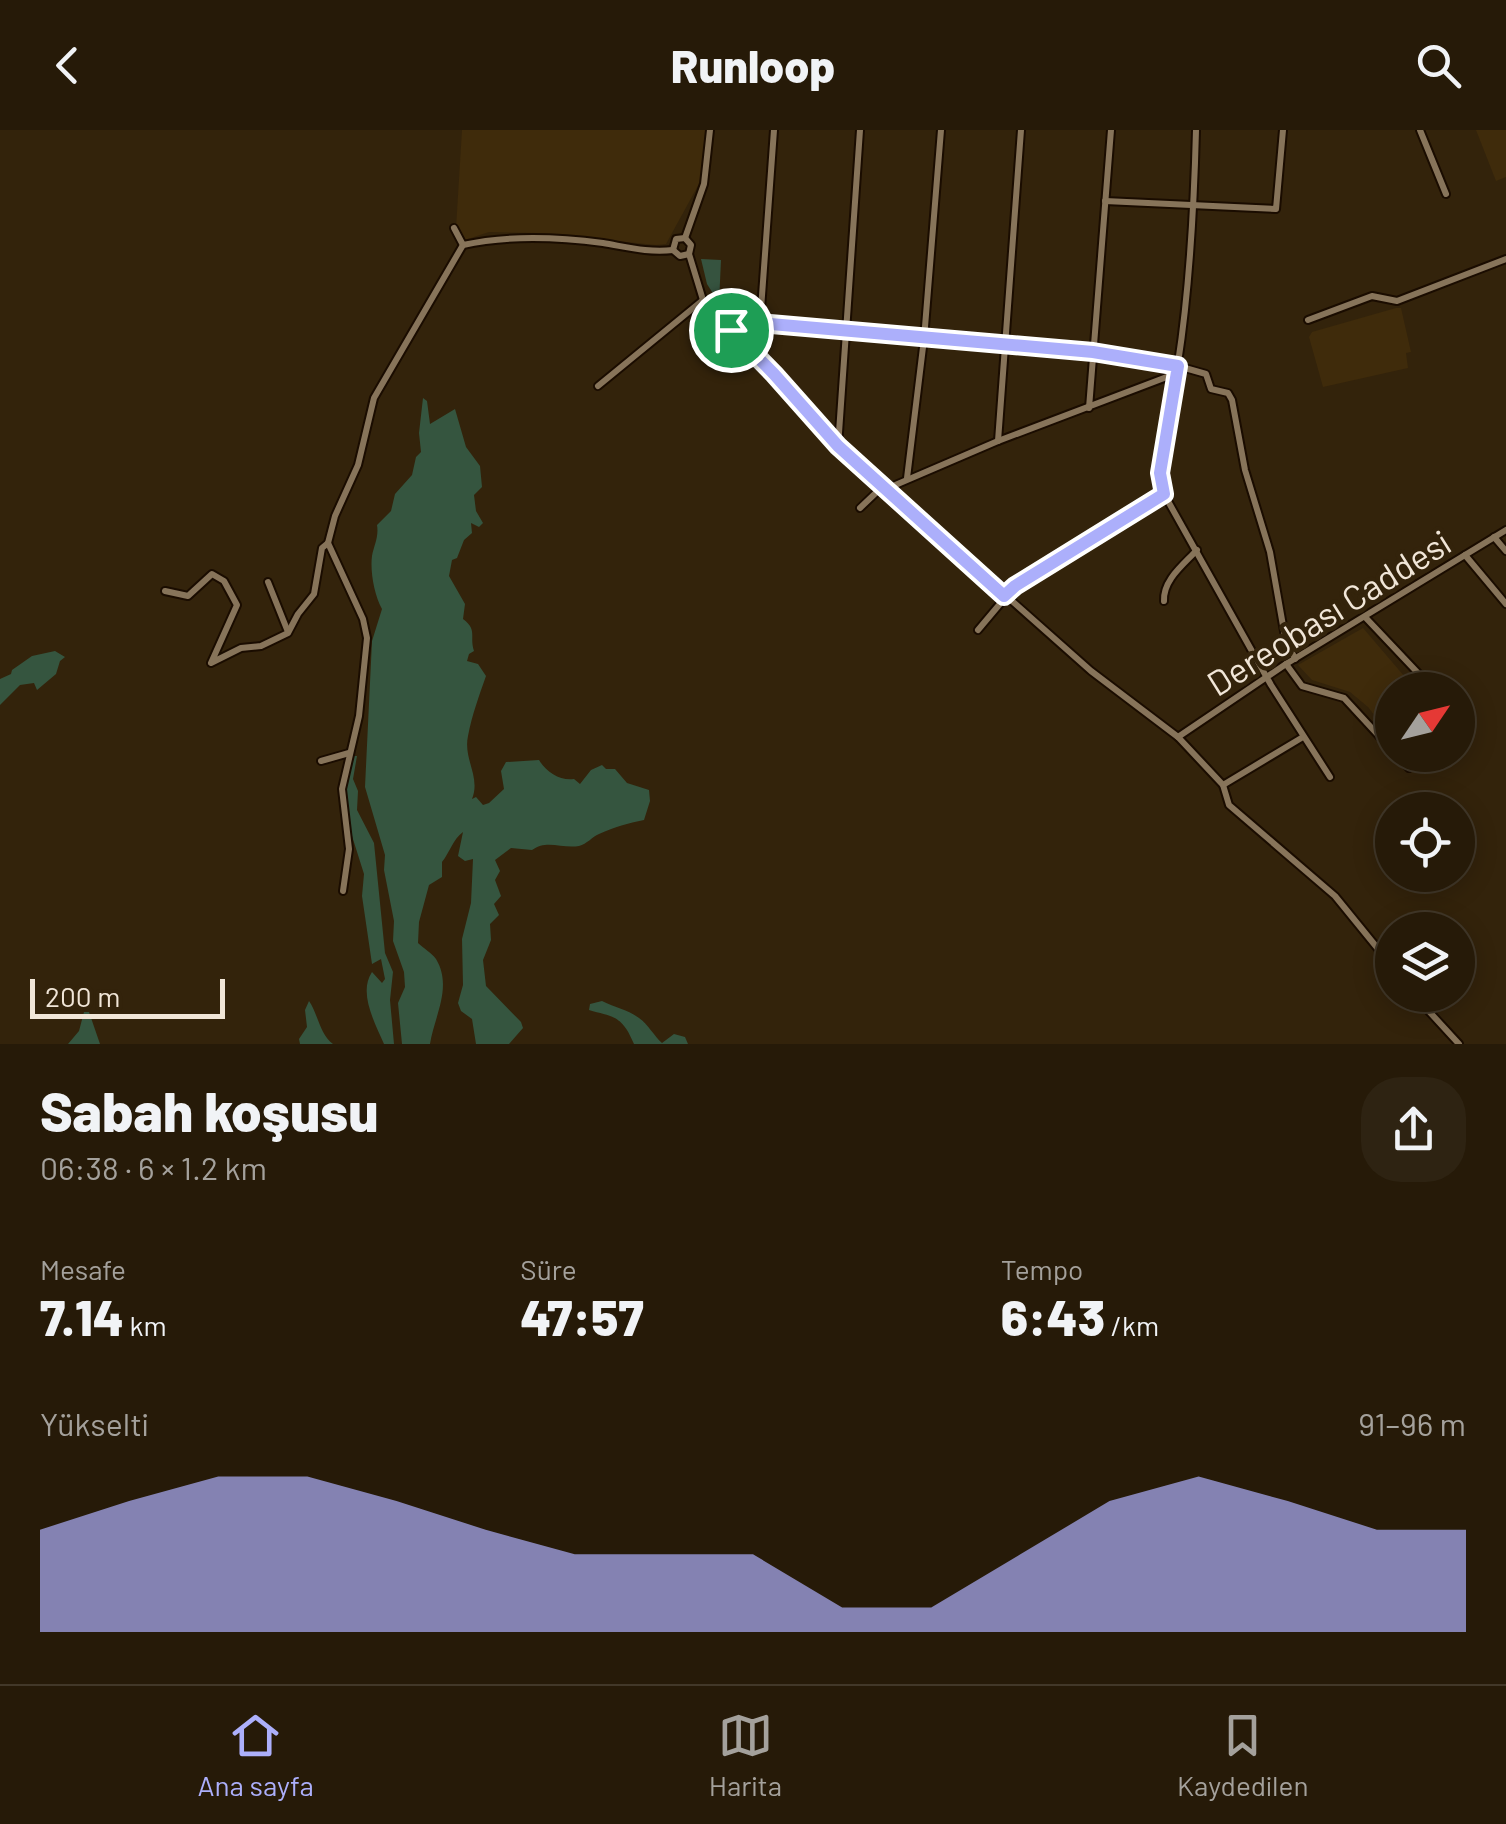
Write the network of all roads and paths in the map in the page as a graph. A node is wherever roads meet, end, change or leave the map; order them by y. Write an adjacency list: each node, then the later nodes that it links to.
1 (710, 130): 14 (street)
2 (774, 130): 21 (street)
3 (860, 130): 23 (street)
4 (941, 130): 24 (street)
5 (1021, 130): 25 (street)
6 (1112, 130): 11 (street)
7 (1196, 130): 12 (street)
8 (1284, 130): 12 (street)
9 (1420, 130): 10 (street)
10 (1446, 194)
11 (1106, 201): 12 (street); 26 (street)
12 (1194, 208): 27 (street)
13 (454, 228): 15 (street)
14 (685, 238): 16 (street); 17 (street)
15 (463, 245): 16 (street); 38 (street)
16 (673, 250): 17 (street)
17 (688, 254): 19 (street)
18 (1506, 259): 20 (street)
19 (703, 300): 22 (street); 28 (street)
20 (1308, 320)
21 (760, 323): 22 (street); 23 (street)
22 (731, 330): 31 (street)
23 (847, 332): 24 (street); 31 (street)
24 (924, 339): 25 (street); 32 (street)
25 (1005, 346): 26 (street); 30 (street)
26 (1093, 352): 27 (street); 29 (street)
27 (1178, 366): 29 (street); 34 (street); 50 (street)
28 (598, 386)
29 (1088, 408): 30 (street)
30 (998, 440): 32 (street)
31 (838, 446): 33 (street)
32 (907, 478): 33 (street)
33 (884, 488): 35 (street); 44 (street)
34 (1164, 494): 39 (street); 44 (street)
35 (860, 508)
36 (1506, 530): 37 (street, Dereobası Caddesi)
37 (1494, 537): 40 (street); 41 (street, Dereobası Caddesi)
38 (328, 542): 49 (street); 57 (street)
39 (1196, 550): 45 (street); 53 (street)
40 (1506, 551)
41 (1465, 555): 46 (street); 47 (street, Dereobası Caddesi)
42 (268, 582): 49 (street)
43 (164, 591): 49 (street)
44 (1004, 596): 48 (street); 55 (street)
45 (1164, 601)
46 (1506, 604)
47 (1365, 617): 50 (street, Dereobası Caddesi); 52 (street)
48 (978, 630)
49 (288, 633)
50 (1295, 659): 51 (street, Dereobası Caddesi)
51 (1286, 664): 53 (street, Dereobası Caddesi); 54 (street)
52 (1417, 672)
53 (1267, 676): 55 (street, Dereobası Caddesi); 56 (street)
54 (1375, 731)
55 (1178, 737): 60 (street)
56 (1302, 737): 59 (street); 60 (street)
57 (349, 753): 58 (street); 61 (street)
58 (321, 761)
59 (1330, 777)
60 (1223, 786): 62 (street)
61 (343, 891)
62 (1375, 945)
63 (1430, 1012): 64 (street)
64 (1460, 1044)

